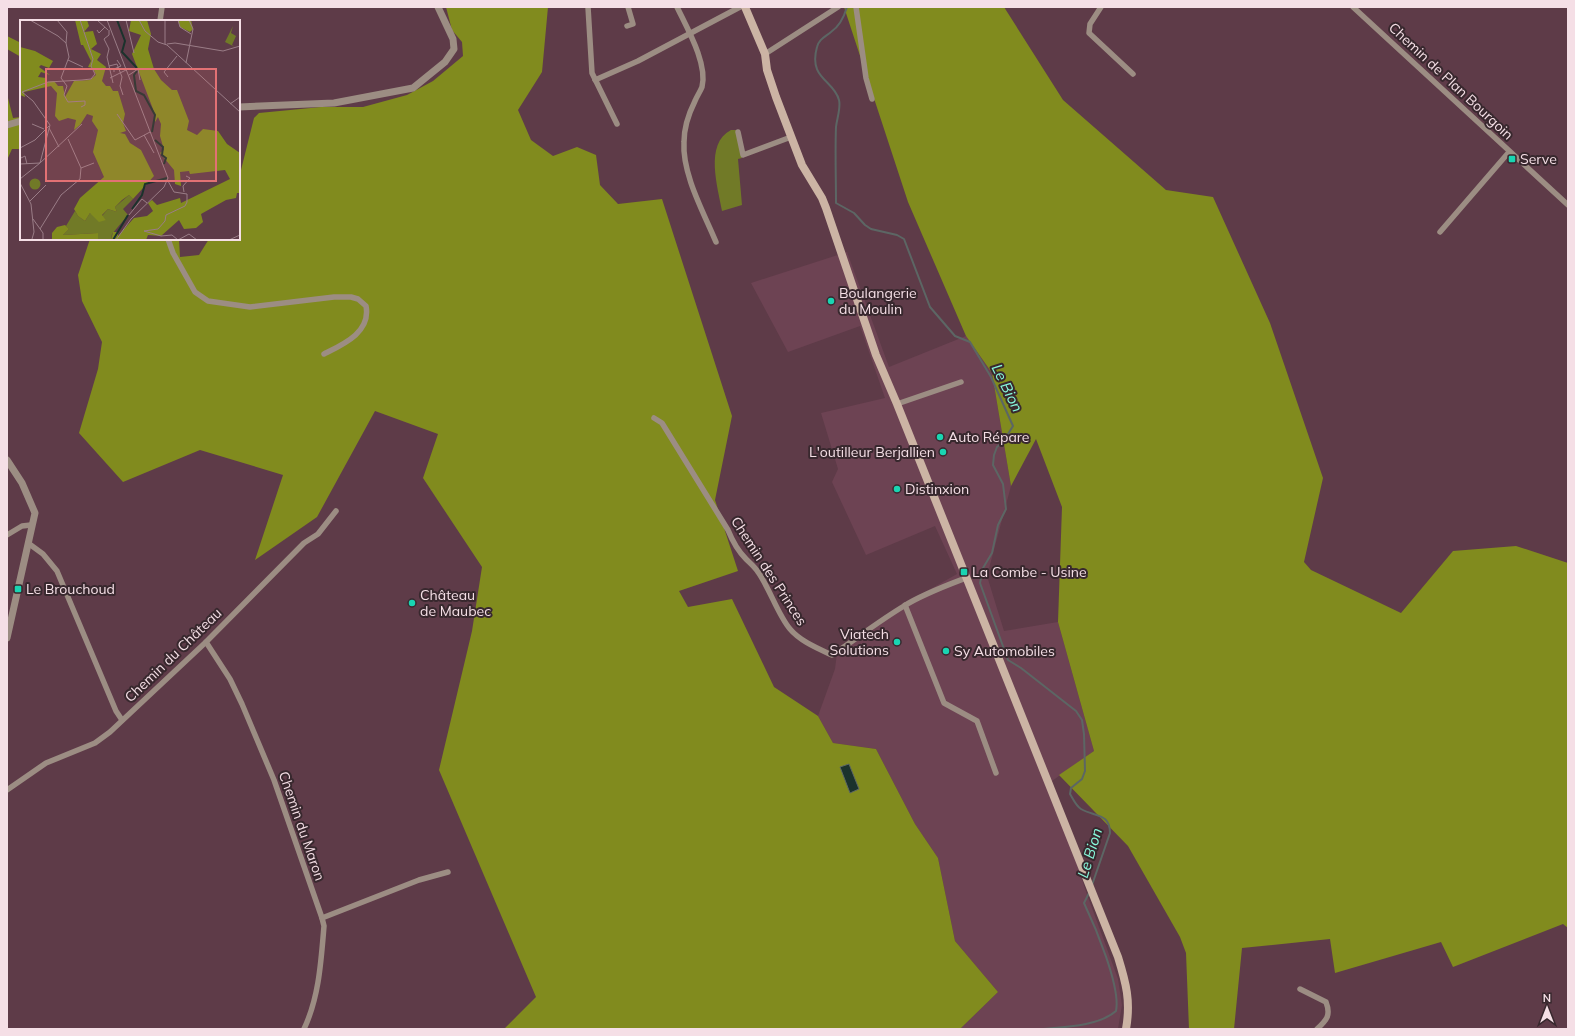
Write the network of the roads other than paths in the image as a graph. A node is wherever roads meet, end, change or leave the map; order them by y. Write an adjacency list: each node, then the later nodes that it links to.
1 (162, 7): 12 (street)
2 (438, 7): 19 (street)
3 (588, 7): 17 (street)
4 (628, 7): 13 (street)
5 (678, 7): 14 (street)
6 (740, 7): 14 (street)
7 (745, 7): 15 (main road)
8 (838, 7): 15 (street)
9 (856, 7): 18 (street)
10 (1101, 7): 16 (street)
11 (1353, 7): 25 (street, Chemin de Plan Bourgoin)
12 (160, 20)
13 (627, 26)
14 (690, 34): 17 (street); 29 (street)
15 (765, 54): 24 (main road)
16 (1133, 74)
17 (595, 80): 21 (street)
18 (872, 99)
19 (240, 107)
20 (20, 121): 22 (street)
21 (617, 124)
22 (7, 125)
23 (738, 132): 24 (street)
24 (791, 137): 32 (main road)
25 (1509, 152): 26 (street, Chemin de Plan Bourgoin); 27 (street)
26 (1568, 205)
27 (1440, 232)
28 (168, 240): 30 (street)
29 (716, 242)
30 (324, 354)
31 (961, 382): 32 (street)
32 (897, 404): 39 (main road)
33 (654, 418): 40 (street, Chemin des Princes)
34 (7, 460): 36 (street)
35 (336, 511): 43 (street, Chemin du Château)
36 (31, 524): 37 (street); 38 (street)
37 (7, 534)
38 (28, 543): 41 (street); 44 (street)
39 (966, 578): 40 (street, Chemin des Princes); 51 (main road)
40 (904, 605): 45 (street)
41 (9, 621): 42 (street)
42 (7, 638)
43 (206, 642): 44 (street, Chemin du Château); 48 (street, Chemin du Maron)
44 (122, 720): 46 (street, Chemin du Château)
45 (996, 773)
46 (7, 790)
47 (448, 872): 48 (street)
48 (322, 918): 50 (street, Chemin du Maron)
49 (1300, 989): 52 (street)
50 (304, 1029)
51 (1126, 1029)
52 (1317, 1029)

